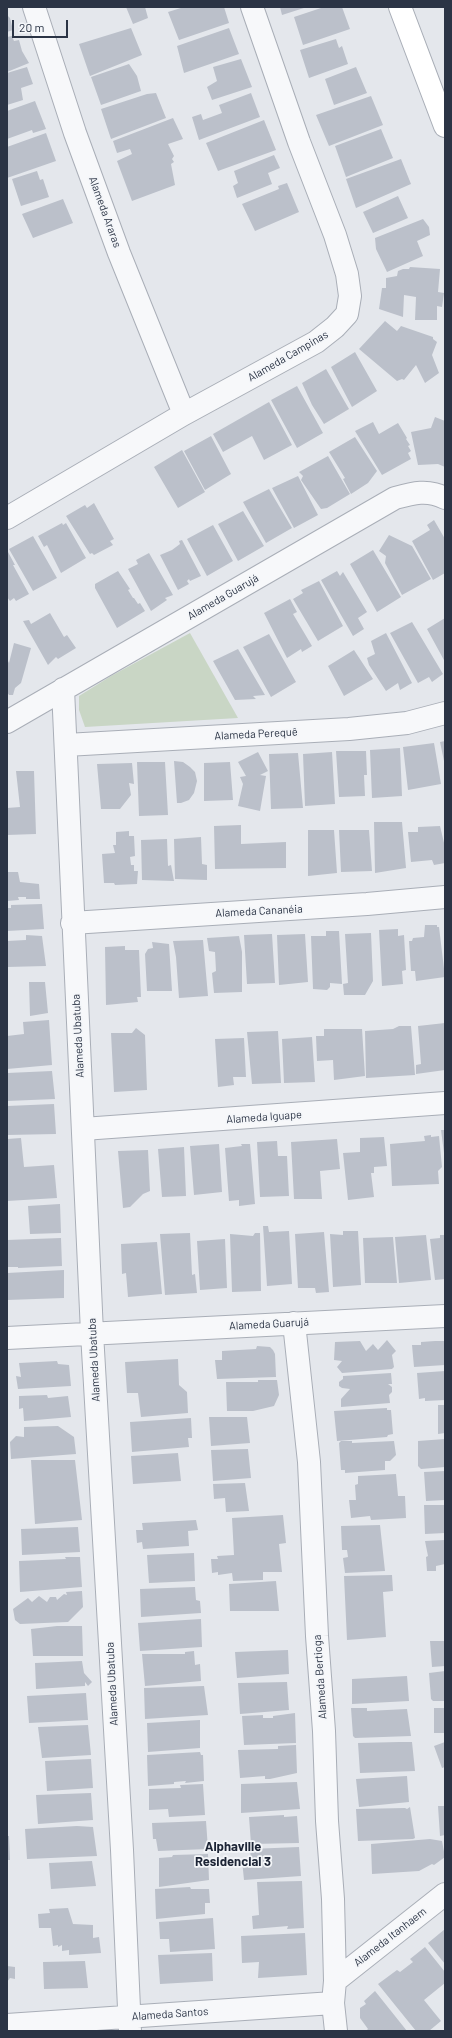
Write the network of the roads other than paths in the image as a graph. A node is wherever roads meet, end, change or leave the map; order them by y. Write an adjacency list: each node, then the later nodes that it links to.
1 (34, 7): 5 (street, Alameda Araras)
2 (252, 7): 5 (street, Alameda Campinas)
3 (400, 7): 4 (main road)
4 (445, 126)
5 (184, 414): 7 (street, Alameda Campinas)
6 (445, 498): 8 (street, Alameda Guarujá)
7 (8, 516)
8 (63, 689): 10 (street, Alameda Guarujá); 11 (street, Alameda Ubatuba)
9 (445, 713): 11 (street, Alameda Perequê)
10 (7, 722)
11 (66, 745): 13 (street, Alameda Ubatuba)
12 (445, 897): 13 (street, Alameda Cananéia)
13 (72, 923): 15 (street, Alameda Ubatuba)
14 (445, 1103): 15 (street, Alameda Iguape)
15 (83, 1129): 18 (street, Alameda Ubatuba)
16 (445, 1316): 17 (street, Alameda Guarujá)
17 (294, 1323): 18 (street, Alameda Guarujá); 21 (street, Alameda Bertioga)
18 (92, 1332): 19 (street, Alameda Guarujá); 23 (street, Alameda Ubatuba)
19 (7, 1338)
20 (445, 1894): 21 (street, Alameda Itanhaem)
21 (335, 1981): 22 (street, Alameda Bertioga)
22 (333, 2003): 23 (street, Alameda Santos); 25 (street, Alameda Bertioga)
23 (129, 2024): 24 (street, Alameda Santos)
24 (7, 2025)
25 (336, 2031)

